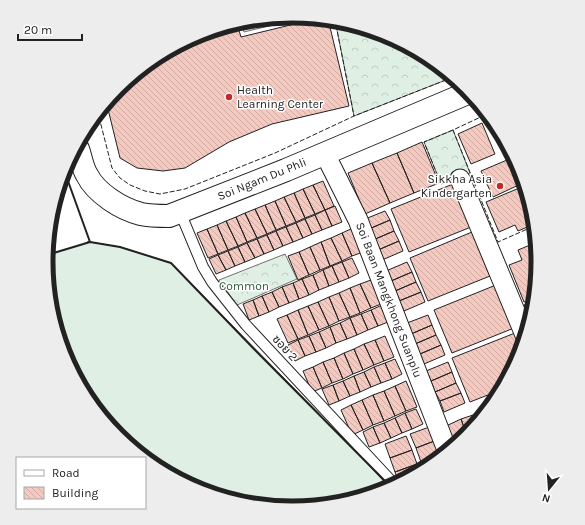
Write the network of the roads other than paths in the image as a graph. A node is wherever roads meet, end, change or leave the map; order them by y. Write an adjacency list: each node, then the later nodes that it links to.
1 (464, 95): 3 (street, Soi Ngam Du Phli)
2 (80, 154): 5 (street, Soi Ngam Du Phli)
3 (325, 154): 5 (street, Soi Ngam Du Phli); 7 (street, Soi Baan Mangkhong Suanplu)
4 (460, 179): 6 (street)
5 (180, 212): 8 (lane, ซอย 2)
6 (522, 329)
7 (446, 447)
8 (391, 481)

